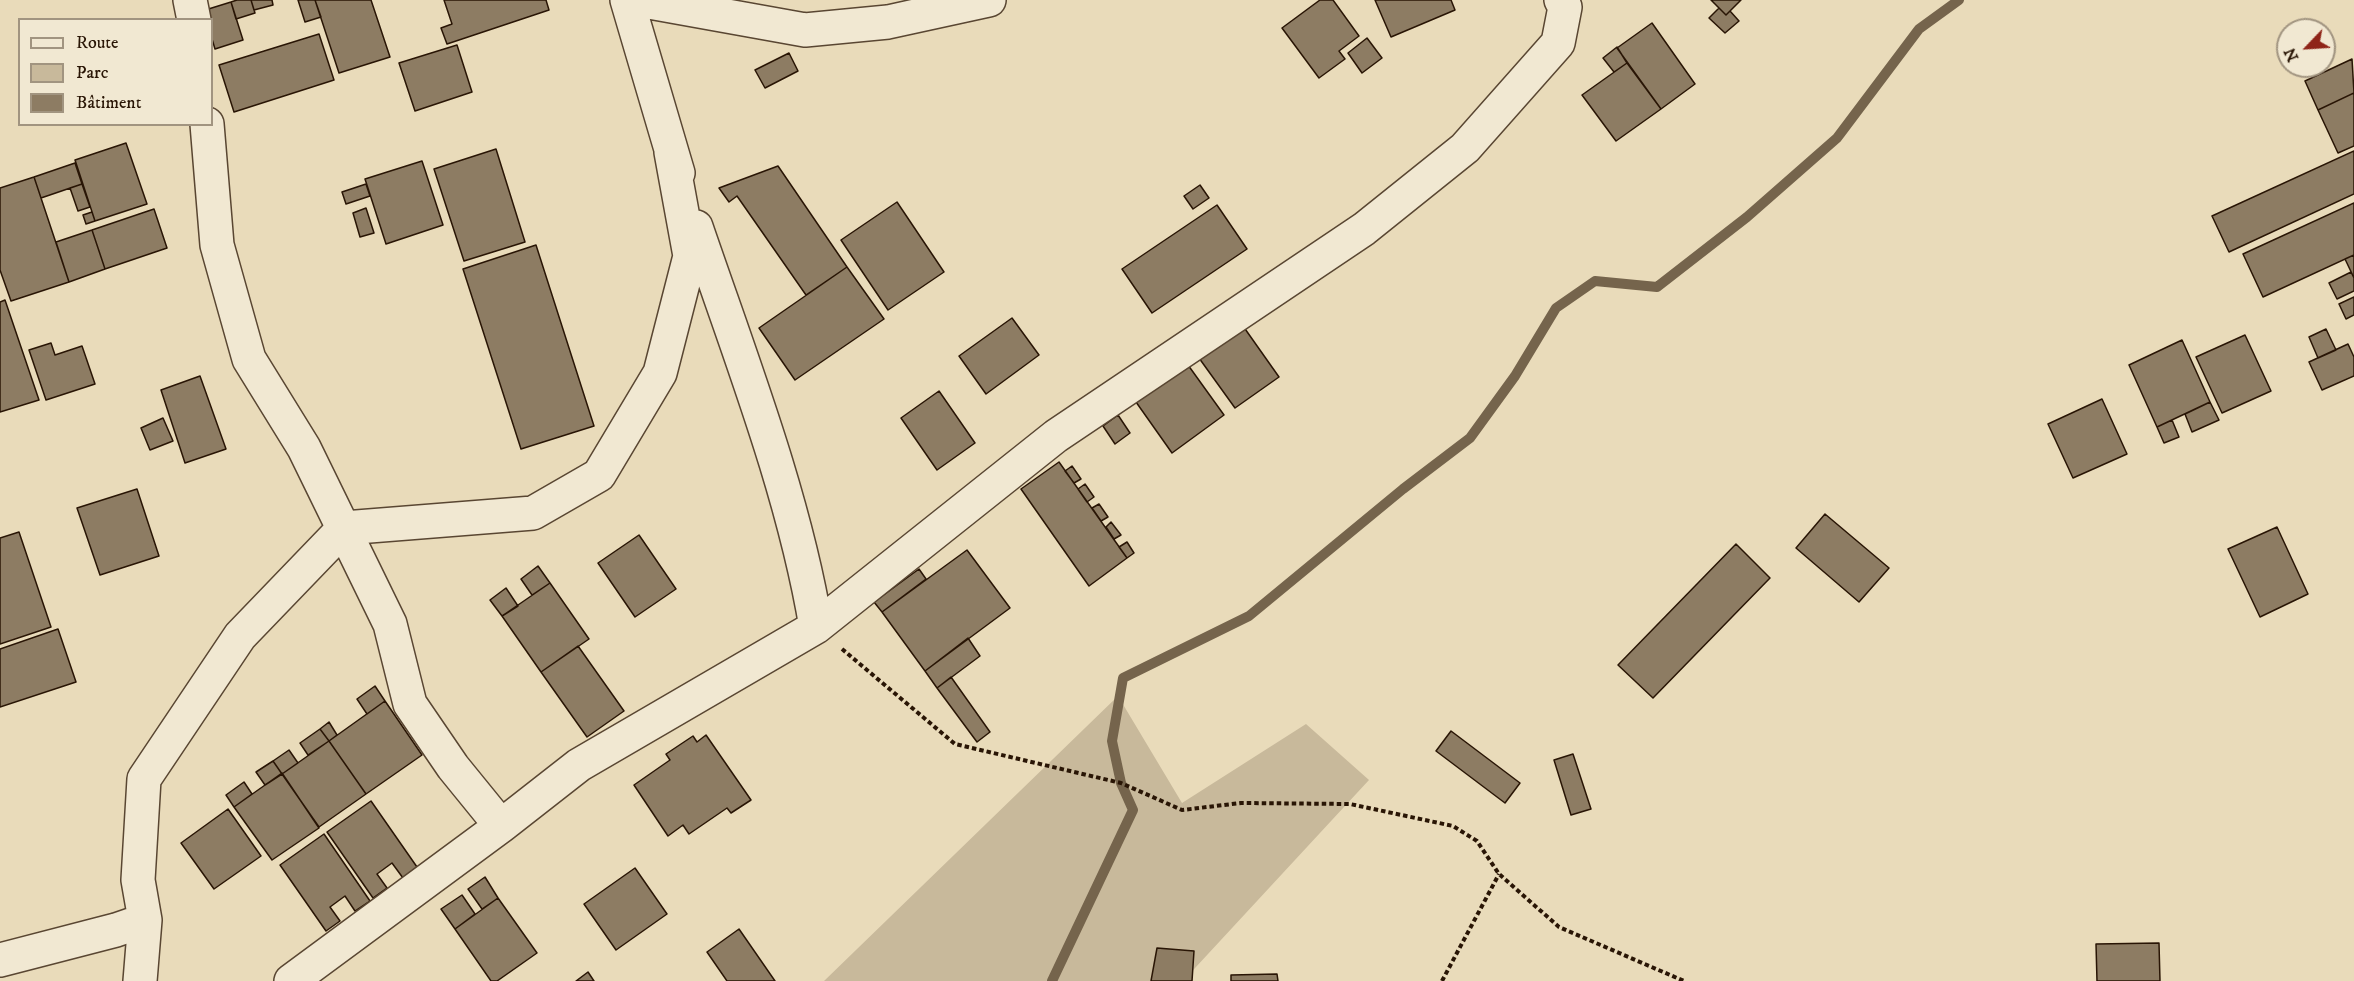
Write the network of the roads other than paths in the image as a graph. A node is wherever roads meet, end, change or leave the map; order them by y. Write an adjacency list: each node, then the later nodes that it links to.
1 (190, 0): 6 (street)
2 (627, 0): 8 (street)
3 (638, 0): 4 (street)
4 (989, 0)
5 (1561, 0): 10 (street)
6 (194, 18)
7 (207, 126): 9 (street)
8 (671, 152): 9 (street); 10 (street)
9 (344, 528): 11 (street); 12 (street)
10 (816, 627): 11 (street)
11 (501, 826): 15 (street)
12 (145, 920): 13 (street); 14 (street)
13 (0, 960)
14 (140, 981)
15 (291, 981)

